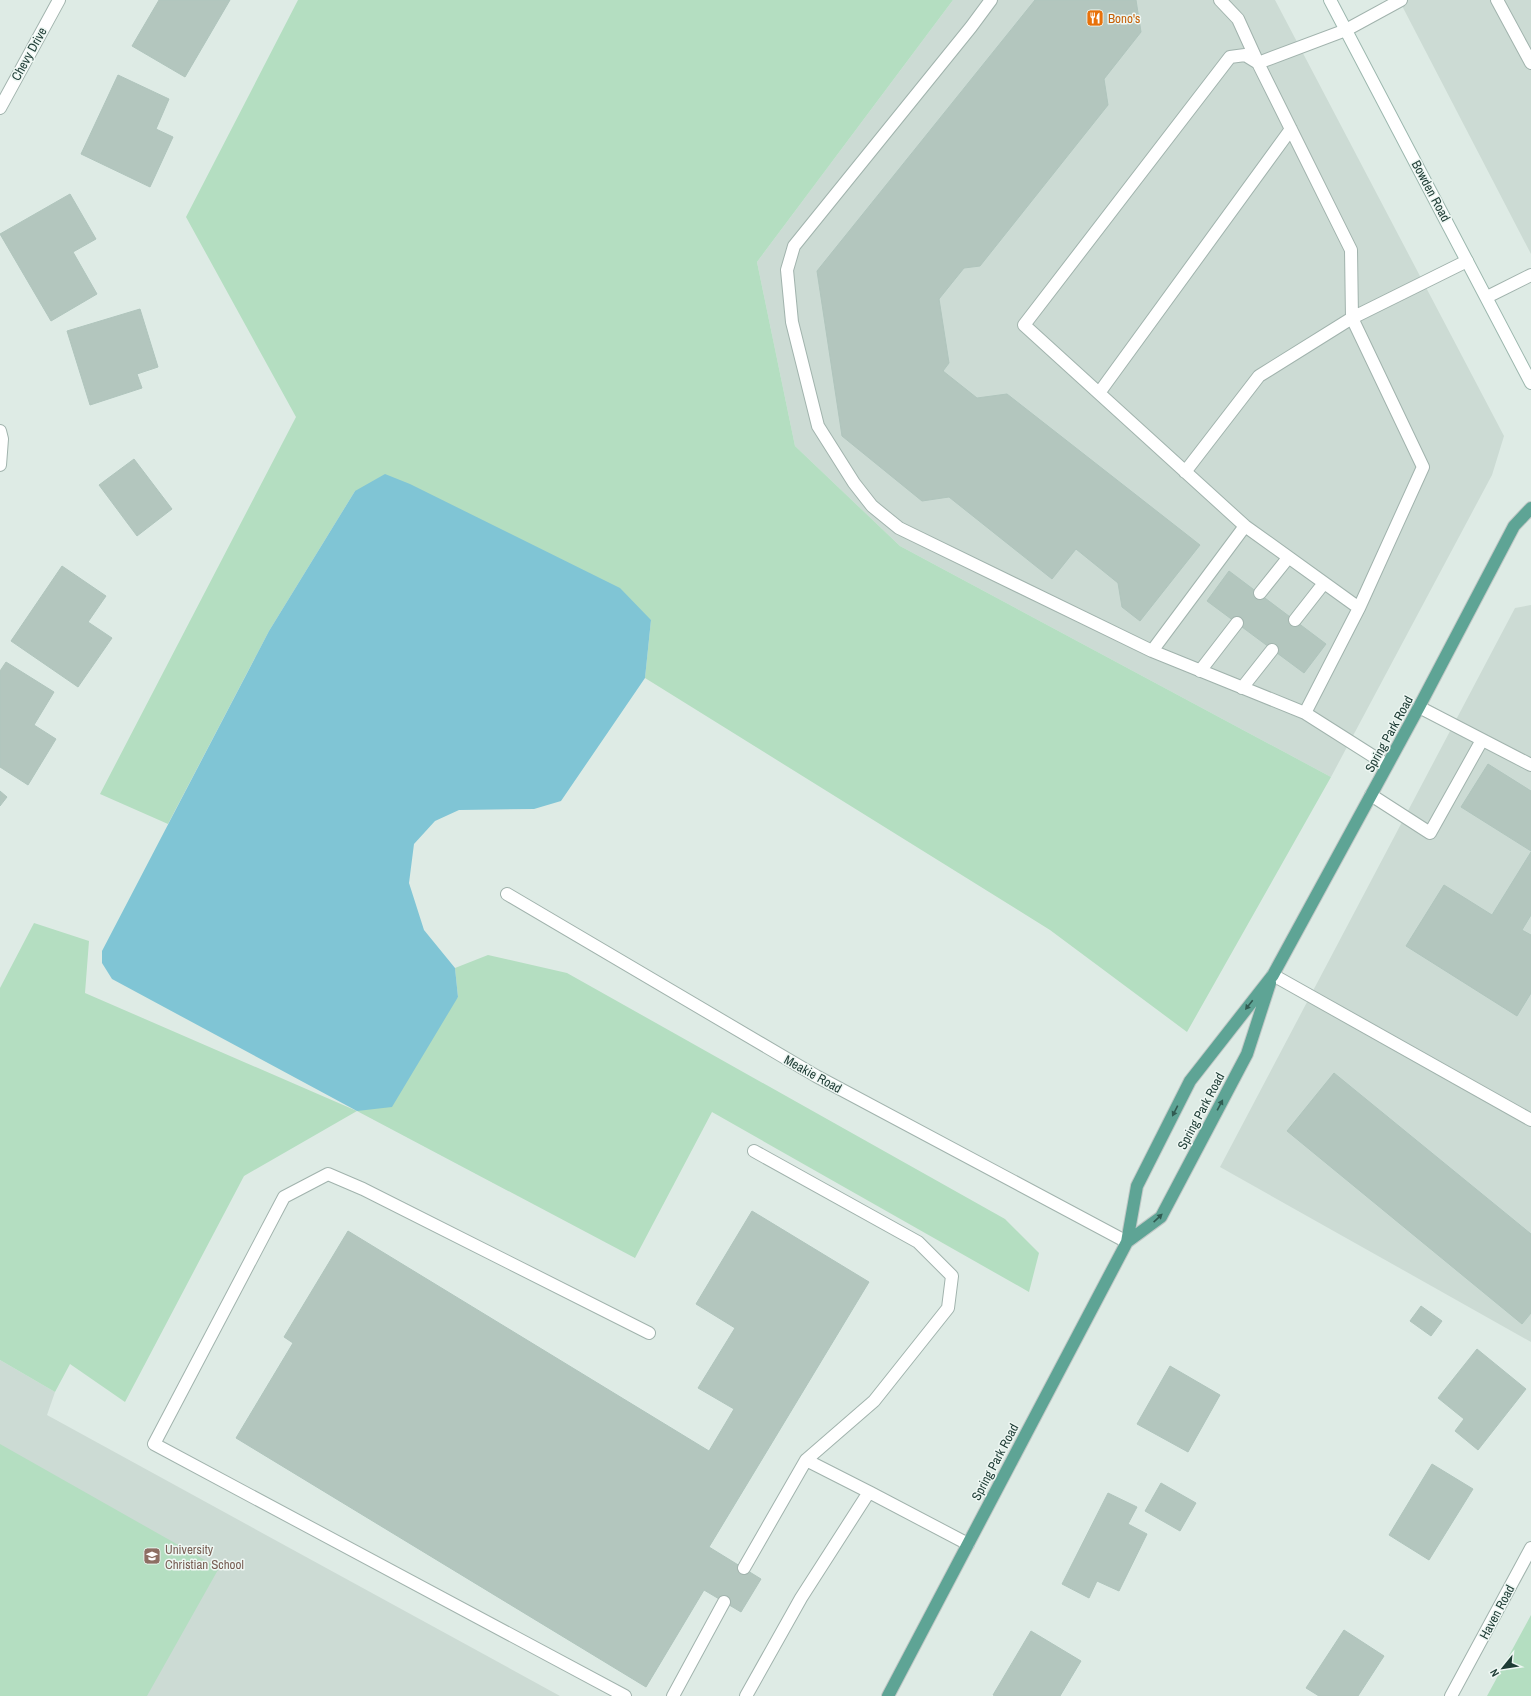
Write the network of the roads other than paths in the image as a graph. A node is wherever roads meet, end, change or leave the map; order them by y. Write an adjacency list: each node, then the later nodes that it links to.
1 (59, 0): 10 (street, Chevy Drive)
2 (991, 0): 30 (street)
3 (1220, 0): 8 (street)
4 (1330, 0): 7 (street, Bowden Road)
5 (1401, 0): 7 (street)
6 (1497, 0): 9 (street)
7 (1346, 30): 8 (street); 12 (street, Bowden Road)
8 (1258, 63): 11 (street); 17 (street)
9 (1531, 63)
10 (0, 108)
11 (1291, 129): 15 (street); 17 (street)
12 (1467, 260): 14 (street, Bowden Road); 15 (street)
13 (1531, 275): 14 (street)
14 (1487, 297): 16 (street, Bowden Road)
15 (1352, 318): 20 (street); 26 (street)
16 (1531, 383)
17 (1099, 394): 20 (street)
18 (1, 435): 19 (street)
19 (0, 465)
20 (1185, 472): 22 (street)
21 (1531, 508): 33 (main road, Spring Park Road)
22 (1245, 526): 23 (street); 30 (street)
23 (1288, 558): 24 (street); 25 (street)
24 (1324, 583): 26 (street); 27 (street)
25 (1260, 594)
26 (1359, 608): 34 (street)
27 (1295, 620)
28 (1237, 623): 31 (street)
29 (1272, 650): 32 (street)
30 (1152, 651): 31 (street)
31 (1200, 671): 32 (street)
32 (1242, 688): 34 (street)
33 (1419, 707): 35 (street); 36 (main road, Spring Park Road)
34 (1305, 712): 36 (street)
35 (1482, 740): 37 (street); 38 (street)
36 (1387, 765): 38 (main road, Spring Park Road)
37 (1531, 765)
38 (1371, 795): 40 (main road, Spring Park Road)
39 (506, 894): 43 (street, Meakie Road)
40 (1273, 974): 41 (street); 43 (main road, Spring Park Road, one-way to 43); 43 (main road, Spring Park Road, one-way to 40)
41 (1531, 1120)
42 (754, 1151): 45 (street)
43 (1127, 1242): 47 (main road, Spring Park Road)
44 (650, 1333): 51 (street)
45 (806, 1460): 46 (street); 49 (street)
46 (869, 1492): 47 (street); 53 (street)
47 (968, 1544): 54 (main road, Spring Park Road)
48 (1531, 1548): 55 (street, Haven Road)
49 (744, 1568)
50 (724, 1602): 52 (street)
51 (625, 1696)
52 (673, 1696)
53 (746, 1696)
54 (888, 1696)
55 (1451, 1696)

